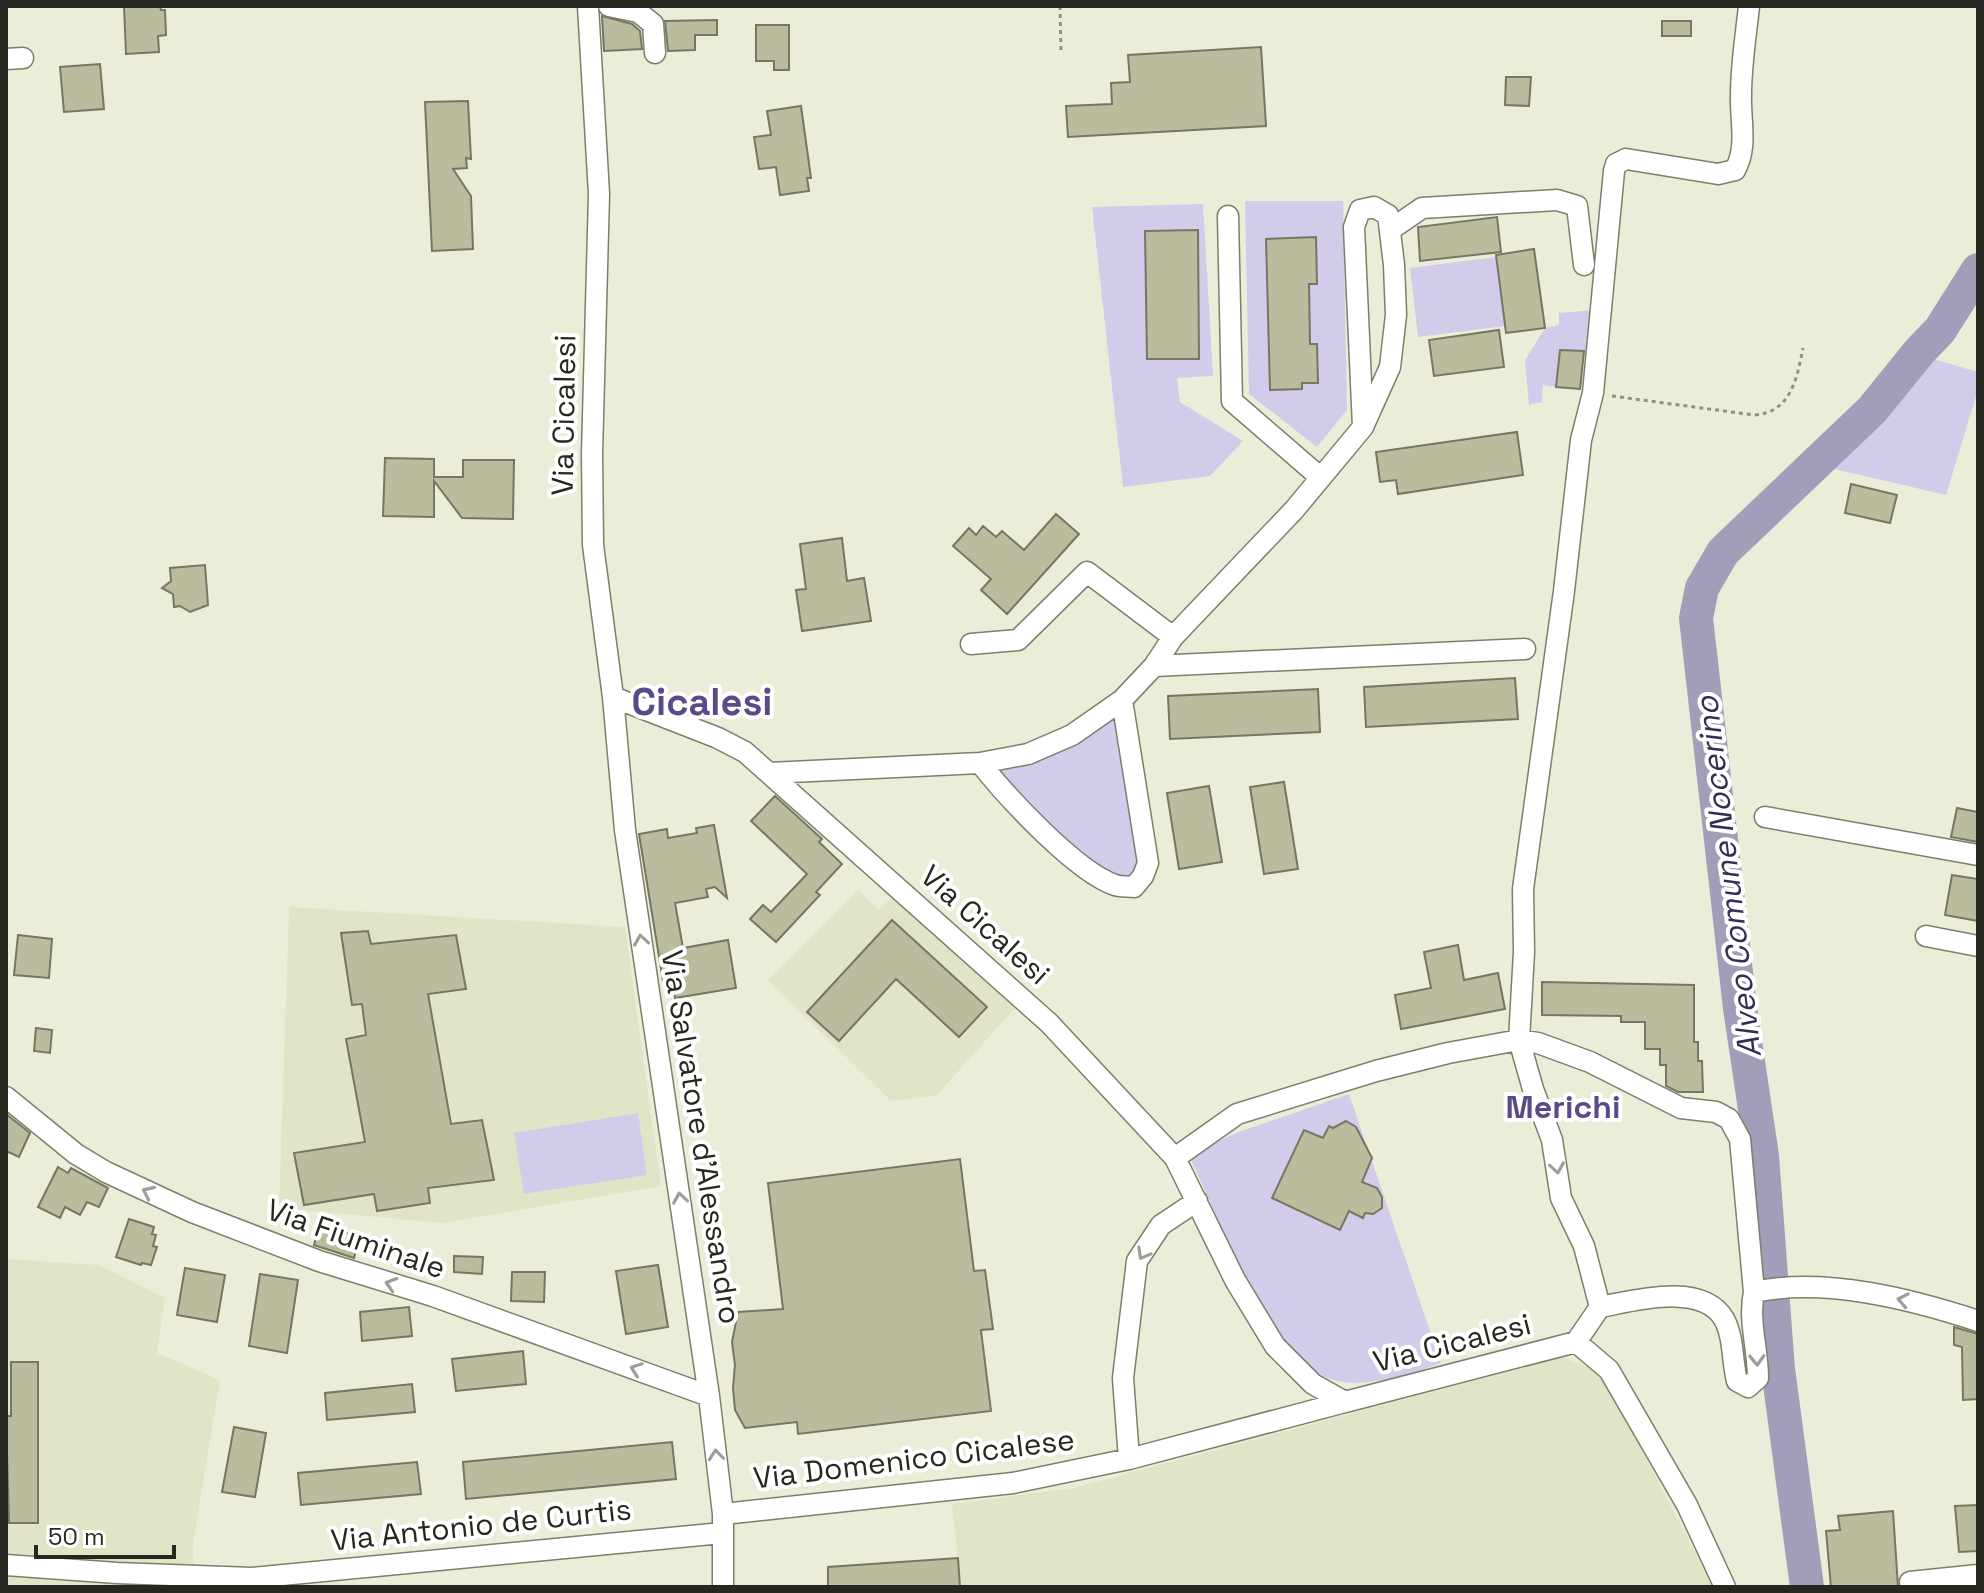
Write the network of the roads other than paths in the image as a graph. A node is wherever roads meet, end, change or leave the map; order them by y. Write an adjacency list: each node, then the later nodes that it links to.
1 (588, 6): 14 (street, Via Cicalesi)
2 (609, 6): 4 (street)
3 (1749, 6): 22 (street)
4 (655, 53)
5 (1228, 216): 9 (street)
6 (1390, 230): 7 (street); 8 (street); 8 (street)
7 (1584, 265)
8 (1363, 427): 9 (street)
9 (1321, 478): 10 (street)
10 (1173, 637): 11 (street); 13 (street)
11 (971, 644)
12 (1525, 649): 13 (street)
13 (1154, 666): 15 (street)
14 (613, 697): 17 (street, Via Cicalesi); 31 (street, Via Salvatore d'Alessandro, one-way to 14)
15 (1122, 700): 16 (street); 16 (street)
16 (980, 763): 17 (street)
17 (769, 773): 24 (street, Via Cicalesi)
18 (1765, 817): 19 (street)
19 (1978, 855)
20 (1926, 936): 21 (street)
21 (1978, 946)
22 (1519, 1040): 24 (street); 26 (street); 27 (street, one-way to 27)
23 (6, 1097): 31 (street, Via Fiuminale, one-way to 23)
24 (1175, 1158): 25 (street, Via Cicalesi)
25 (1197, 1201): 30 (street, Via Cicalesi); 34 (street, one-way to 34)
26 (1759, 1291): 27 (street, one-way to 27); 28 (street, one-way to 26)
27 (1600, 1307): 29 (street)
28 (1978, 1321)
29 (1576, 1342): 32 (street, Via Cicalesi); 39 (street, Via Cicalesi)
30 (1303, 1376): 32 (street, Via Cicalesi); 33 (street)
31 (709, 1396): 35 (street, Via Salvatore d'Alessandro, one-way to 31)
32 (1345, 1402): 33 (street, Via Domenico Cicalese)
33 (1298, 1414): 34 (street, Via Domenico Cicalese)
34 (1129, 1459): 35 (street, Via Domenico Cicalese)
35 (722, 1523): 36 (street, Via Antonio de Curtis); 38 (street, Via Salvatore d'Alessandro)
36 (6, 1565)
37 (1978, 1575): 40 (street)
38 (723, 1587)
39 (1725, 1587)
40 (1911, 1587)

